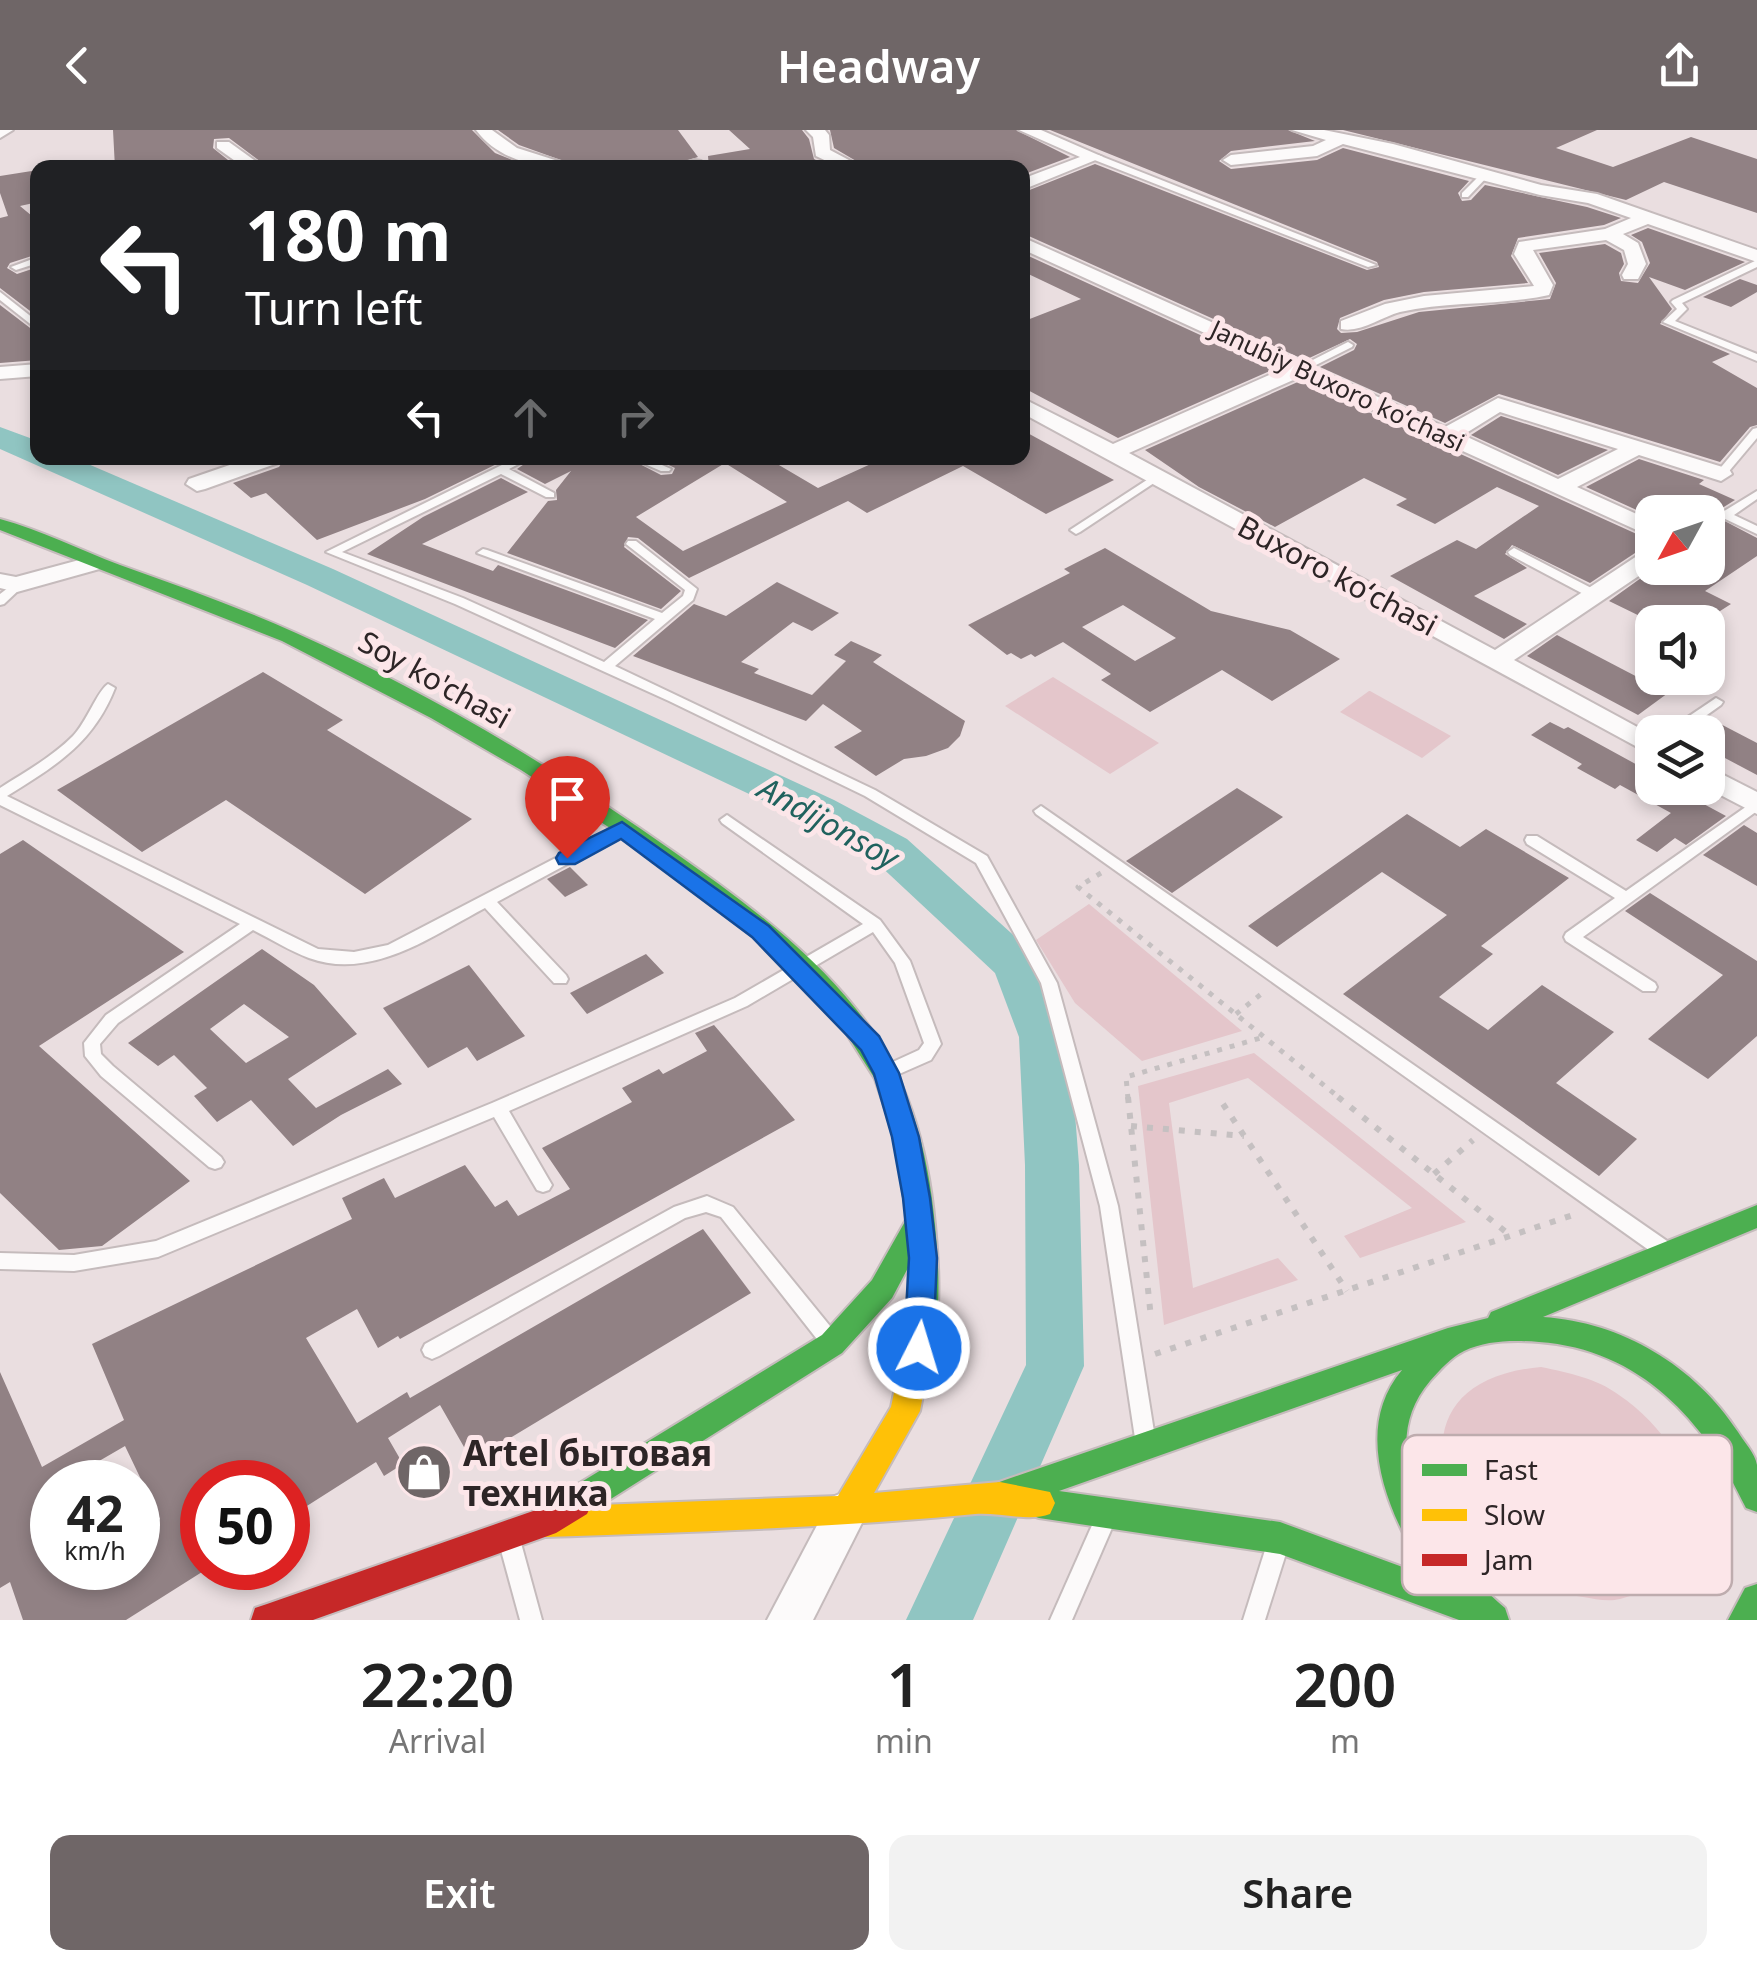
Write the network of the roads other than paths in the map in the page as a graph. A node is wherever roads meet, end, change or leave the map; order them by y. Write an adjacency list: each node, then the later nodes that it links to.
1 (484, 130): 8 (street)
2 (814, 130): 9 (street)
3 (1027, 130): 6 (street)
4 (1320, 133): 10 (street); 11 (street)
5 (222, 145): 7 (street)
6 (1094, 157): 12 (street); 19 (lane)
7 (245, 160)
8 (544, 160)
9 (839, 160)
10 (1231, 160)
11 (1485, 175): 13 (lane); 14 (street)
12 (1030, 182)
13 (1465, 195)
14 (1646, 218): 15 (street); 17 (street)
15 (1609, 234): 21 (street); 24 (street)
16 (1030, 246): 26 (street, Janubiy Buxoro koʻchasi)
17 (1757, 260): 25 (lane)
18 (30, 263): 20 (lane)
19 (1371, 265)
20 (16, 267)
21 (1631, 275)
22 (0, 296): 23 (lane)
23 (30, 320)
24 (1348, 335): 26 (lane)
25 (1757, 358)
26 (1302, 368): 31 (street, Janubiy Buxoro koʻchasi); 33 (street)
27 (30, 371): 28 (street)
28 (0, 374)
29 (1030, 408): 33 (street, Buxoro koʻchasi)
30 (1757, 431): 39 (lane)
31 (1448, 435): 32 (street); 42 (street, Janubiy Buxoro koʻchasi)
32 (1637, 448): 39 (street); 42 (street)
33 (1112, 454): 40 (street, Buxoro koʻchasi)
34 (250, 465): 41 (street)
35 (511, 465): 38 (lane)
36 (655, 465): 37 (lane)
37 (666, 469)
38 (502, 470): 44 (lane); 58 (lane)
39 (1721, 474)
40 (1156, 477): 47 (lane); 57 (street, Buxoro koʻchasi)
41 (197, 484)
42 (1560, 487): 45 (street, Janubiy Buxoro koʻchasi)
43 (1757, 494): 48 (lane)
44 (550, 495)
45 (1635, 522)
46 (0, 524): 52 (main road, Soy ko'chasi)
47 (1076, 530)
48 (1757, 530)
49 (632, 544): 56 (lane)
50 (482, 552): 56 (lane)
51 (1514, 552): 55 (lane)
52 (94, 563): 54 (street); 68 (main road, Soy ko'chasi)
53 (1635, 568): 55 (street)
54 (5, 589)
55 (1595, 595): 57 (street)
56 (663, 618): 58 (lane)
57 (1498, 660): 62 (street, Buxoro koʻchasi)
58 (606, 667): 89 (lane)
59 (108, 688): 64 (lane)
60 (1716, 702): 61 (lane)
61 (1698, 715)
62 (1635, 737)
63 (1725, 786): 65 (street)
64 (2, 802): 72 (lane)
65 (1757, 804): 70 (lane)
66 (1041, 811): 83 (lane)
67 (727, 820): 73 (lane)
68 (622, 829): 71 (lane); 74 (main road, Soy ko'chasi)
69 (1532, 840): 70 (lane)
70 (1626, 898): 76 (lane)
71 (488, 900): 72 (lane); 75 (lane)
72 (252, 923): 79 (lane)
73 (875, 924): 74 (lane); 77 (lane)
74 (799, 968): 77 (main road, Soy ko'chasi); 78 (lane)
75 (560, 979)
76 (1649, 987)
77 (886, 1073): 82 (main road, Soy ko'chasi)
78 (498, 1108): 80 (lane); 84 (lane)
79 (214, 1162)
80 (542, 1186)
81 (1757, 1216): 83 (main road)
82 (920, 1220): 86 (main road); 94 (main road, Soy ko'chasi)
83 (1667, 1252): 85 (main road)
84 (0, 1261)
85 (1475, 1332): 88 (main road); 89 (main road); 93 (main road)
86 (832, 1344): 87 (lane); 96 (main road)
87 (432, 1350)
88 (1726, 1435)
89 (1146, 1444): 91 (main road)
90 (1732, 1444): 92 (main road)
91 (1000, 1497): 94 (main road); 95 (main road)
92 (1757, 1497)
93 (1402, 1505)
94 (847, 1511): 96 (main road); 106 (street)
95 (1108, 1513): 98 (main road); 107 (lane)
96 (545, 1522): 97 (main road)
97 (508, 1534): 104 (main road); 105 (lane)
98 (1280, 1538): 99 (main road); 108 (lane)
99 (1402, 1585)
100 (1427, 1595): 103 (main road)
101 (1464, 1595): 103 (main road)
102 (1757, 1600): 109 (main road)
103 (1484, 1617)
104 (267, 1620)
105 (531, 1620)
106 (790, 1620)
107 (1061, 1620)
108 (1254, 1620)
109 (1744, 1620)

